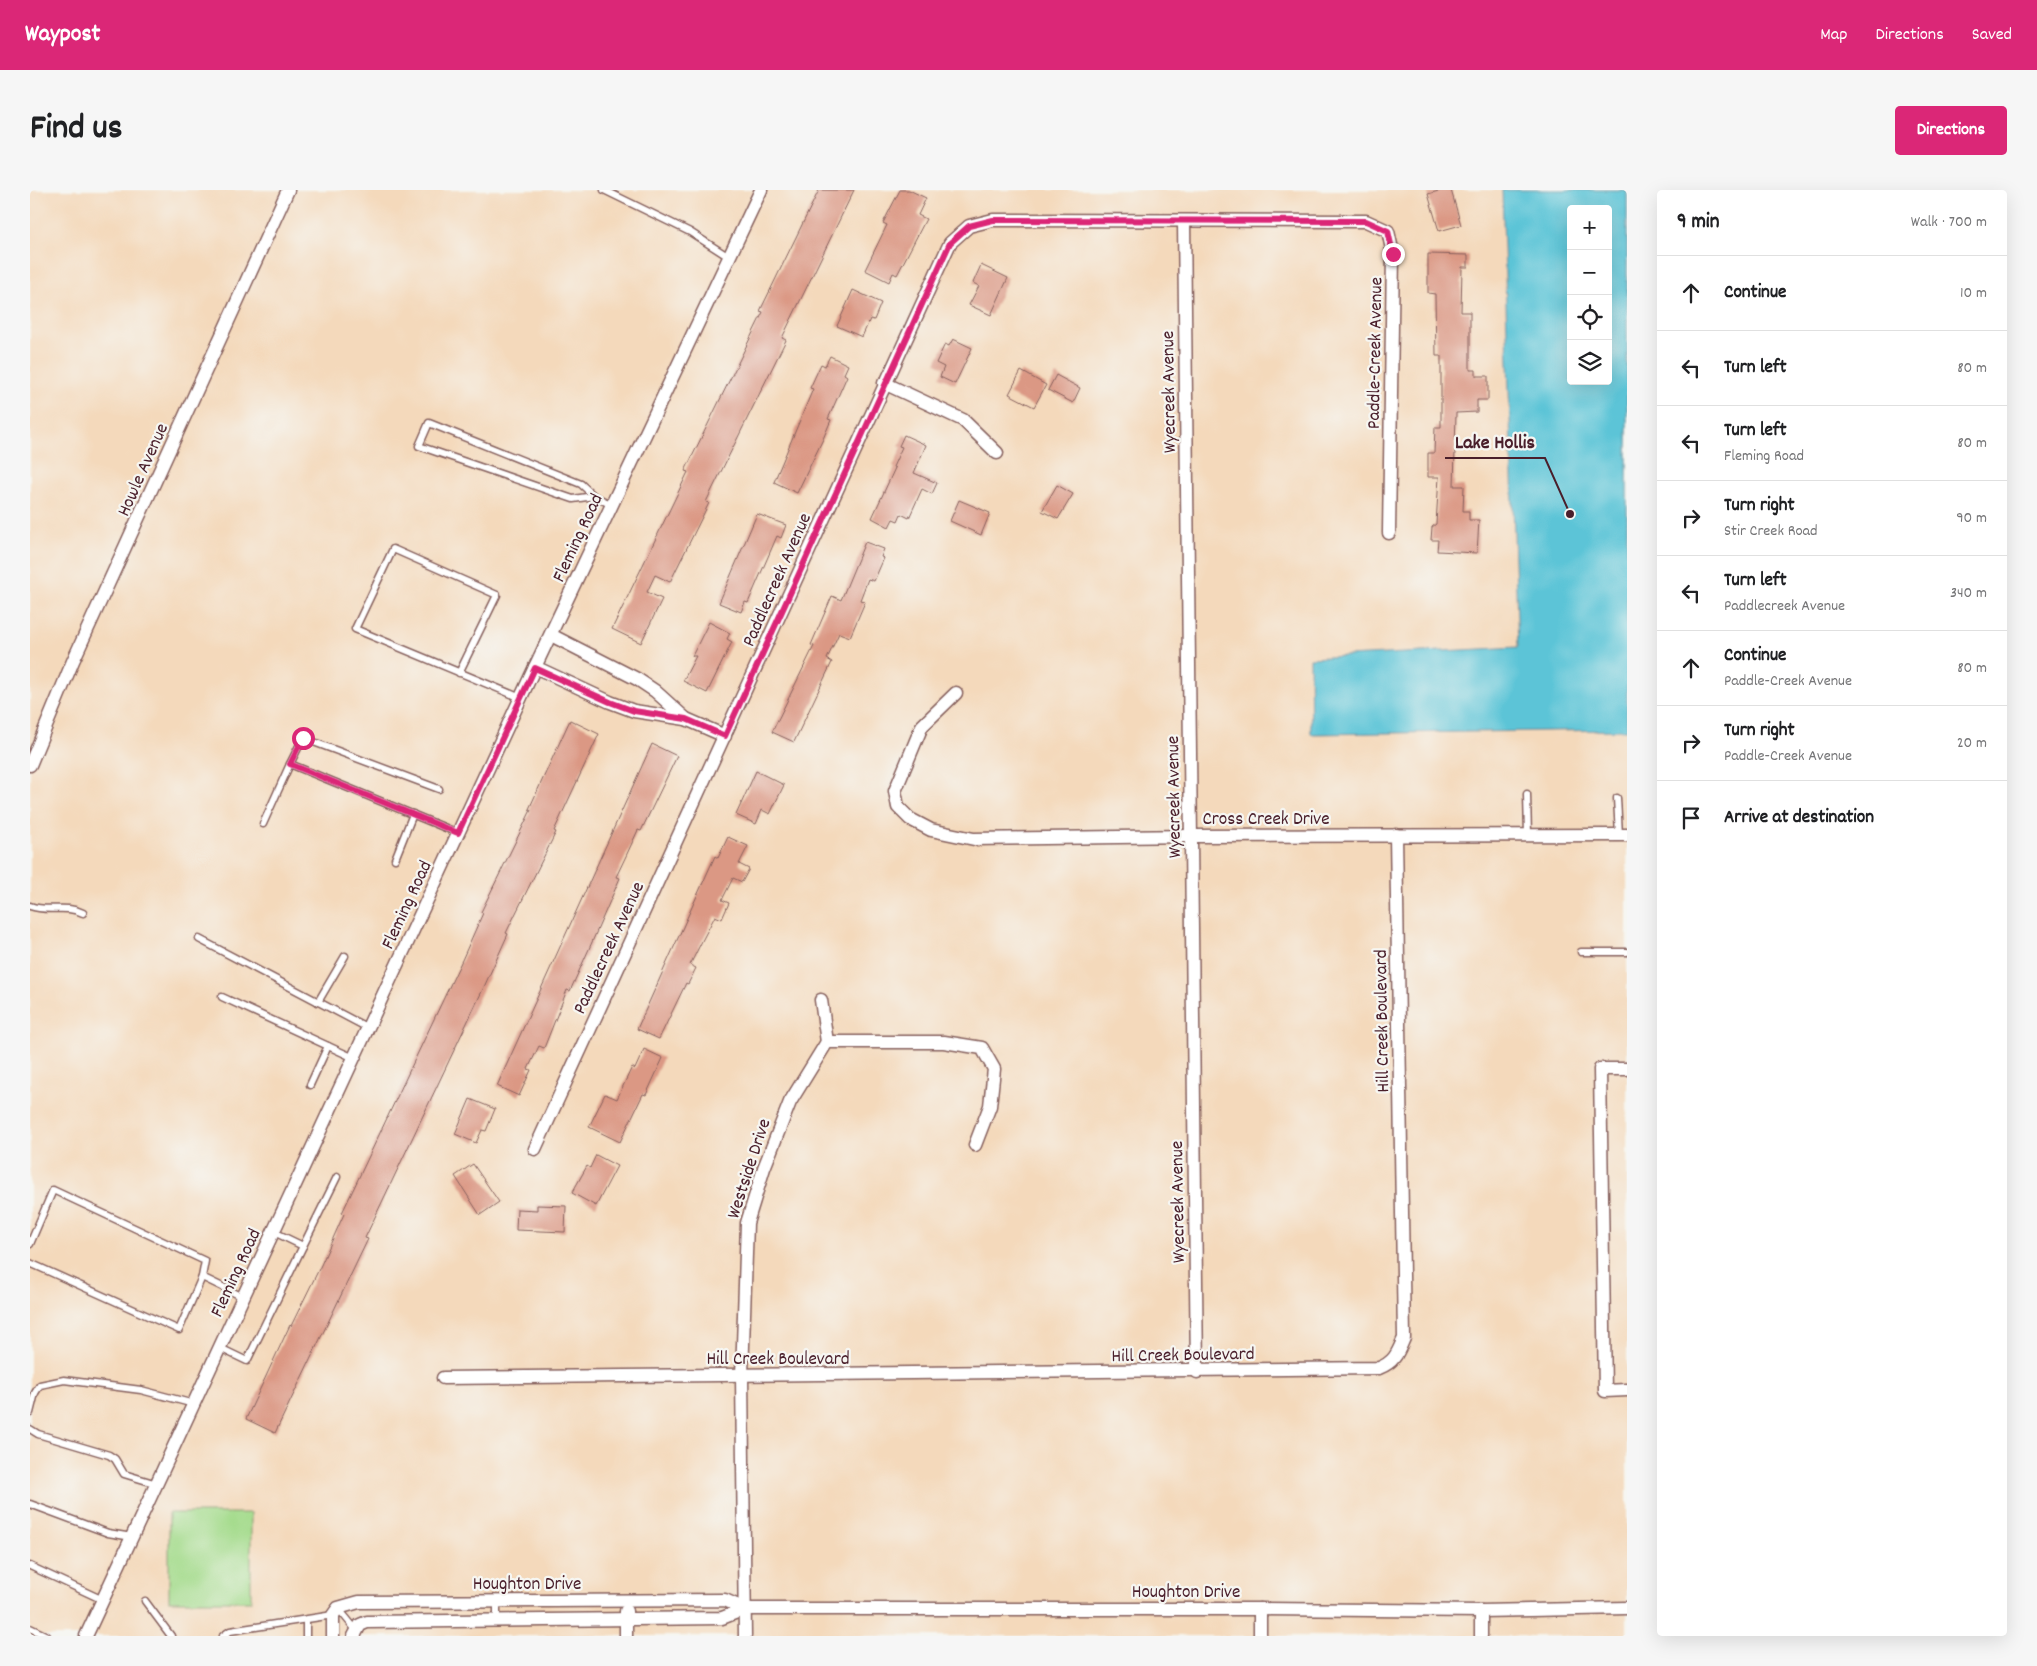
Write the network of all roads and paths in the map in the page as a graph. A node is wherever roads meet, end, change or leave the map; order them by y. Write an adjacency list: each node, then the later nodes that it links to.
1 (288, 190): 19 (street, Howle Avenue)
2 (604, 190): 5 (lane)
3 (761, 190): 5 (street, Fleming Road)
4 (1184, 221): 6 (street, Paddlecreek Avenue); 10 (street, Paddle-Creek Avenue); 29 (street, Wyecreek Avenue)
5 (730, 257): 9 (street, Fleming Road)
6 (884, 383): 7 (street); 17 (street, Paddlecreek Avenue)
7 (997, 454)
8 (594, 496): 8 (lane); 9 (lane)
9 (612, 505): 11 (street, Fleming Road)
10 (1389, 533)
11 (551, 635): 12 (street, Fleming Road); 16 (street)
12 (535, 668): 15 (street, Fleming Road); 16 (street)
13 (459, 672): 13 (lane); 15 (lane)
14 (956, 693): 29 (street, Cross Creek Drive)
15 (521, 698): 25 (street, Fleming Road)
16 (686, 719): 17 (street)
17 (725, 736): 47 (street, Paddlecreek Avenue)
18 (290, 764): 20 (lane); 23 (lane); 24 (lane)
19 (30, 765)
20 (439, 789)
21 (1527, 794): 27 (lane)
22 (1617, 798): 28 (lane)
23 (413, 814): 25 (lane); 30 (lane)
24 (263, 824)
25 (458, 833): 40 (street, Fleming Road)
26 (1396, 835): 27 (street, Cross Creek Drive); 29 (street, Cross Creek Drive); 56 (street, Hill Creek Boulevard)
27 (1528, 835): 28 (street, Cross Creek Drive)
28 (1623, 835)
29 (1191, 836): 56 (street, Wyecreek Avenue)
30 (395, 859)
31 (30, 906): 32 (lane)
32 (83, 912)
33 (198, 939): 39 (lane)
34 (1582, 952): 35 (lane)
35 (1627, 952)
36 (345, 956): 39 (lane)
37 (222, 997): 42 (lane)
38 (821, 1000): 41 (street)
39 (318, 1002): 40 (lane)
40 (368, 1028): 43 (street, Fleming Road)
41 (827, 1042): 46 (street); 57 (street, Westside Drive)
42 (328, 1046): 43 (lane); 45 (lane)
43 (354, 1058): 49 (street, Fleming Road)
44 (1627, 1069): 59 (street)
45 (310, 1085)
46 (975, 1145)
47 (535, 1149)
48 (337, 1177): 51 (lane)
49 (274, 1232): 51 (lane); 54 (street, Fleming Road)
50 (30, 1244): 53 (lane)
51 (303, 1246): 55 (lane)
52 (30, 1264): 53 (lane)
53 (202, 1277): 54 (lane)
54 (243, 1298): 55 (street, Fleming Road)
55 (220, 1348): 60 (street, Fleming Road)
56 (1197, 1372): 57 (street, Hill Creek Boulevard)
57 (742, 1376): 58 (street, Hill Creek Boulevard); 72 (street, Westside Drive)
58 (443, 1378)
59 (1627, 1390)
60 (194, 1404): 61 (lane); 63 (street, Fleming Road)
61 (30, 1413)
62 (30, 1429): 63 (lane)
63 (157, 1484): 65 (street, Fleming Road)
64 (30, 1504): 65 (lane)
65 (132, 1537): 67 (street, Fleming Road)
66 (30, 1566): 67 (lane)
67 (103, 1600): 82 (street, Fleming Road)
68 (145, 1601): 83 (lane)
69 (497, 1601): 70 (street, Houghton Drive); 75 (street, Houghton Drive); 78 (lane)
70 (626, 1601): 72 (street, Houghton Drive); 76 (street)
71 (1627, 1608): 74 (street, Houghton Drive)
72 (745, 1609): 73 (street, Houghton Drive); 76 (street, Houghton Drive); 88 (street, Westside Drive)
73 (1260, 1609): 74 (street, Houghton Drive); 89 (street)
74 (1481, 1611): 90 (street)
75 (336, 1612): 77 (lane); 80 (lane); 86 (street)
76 (626, 1620): 78 (street, Houghton Drive); 87 (street)
77 (306, 1621): 84 (lane); 85 (lane)
78 (497, 1621): 80 (street, Houghton Drive)
79 (30, 1628): 81 (lane)
80 (355, 1633)
81 (47, 1636)
82 (86, 1636)
83 (171, 1636)
84 (223, 1636)
85 (306, 1636)
86 (333, 1636)
87 (626, 1636)
88 (746, 1636)
89 (1260, 1636)
90 (1481, 1636)

